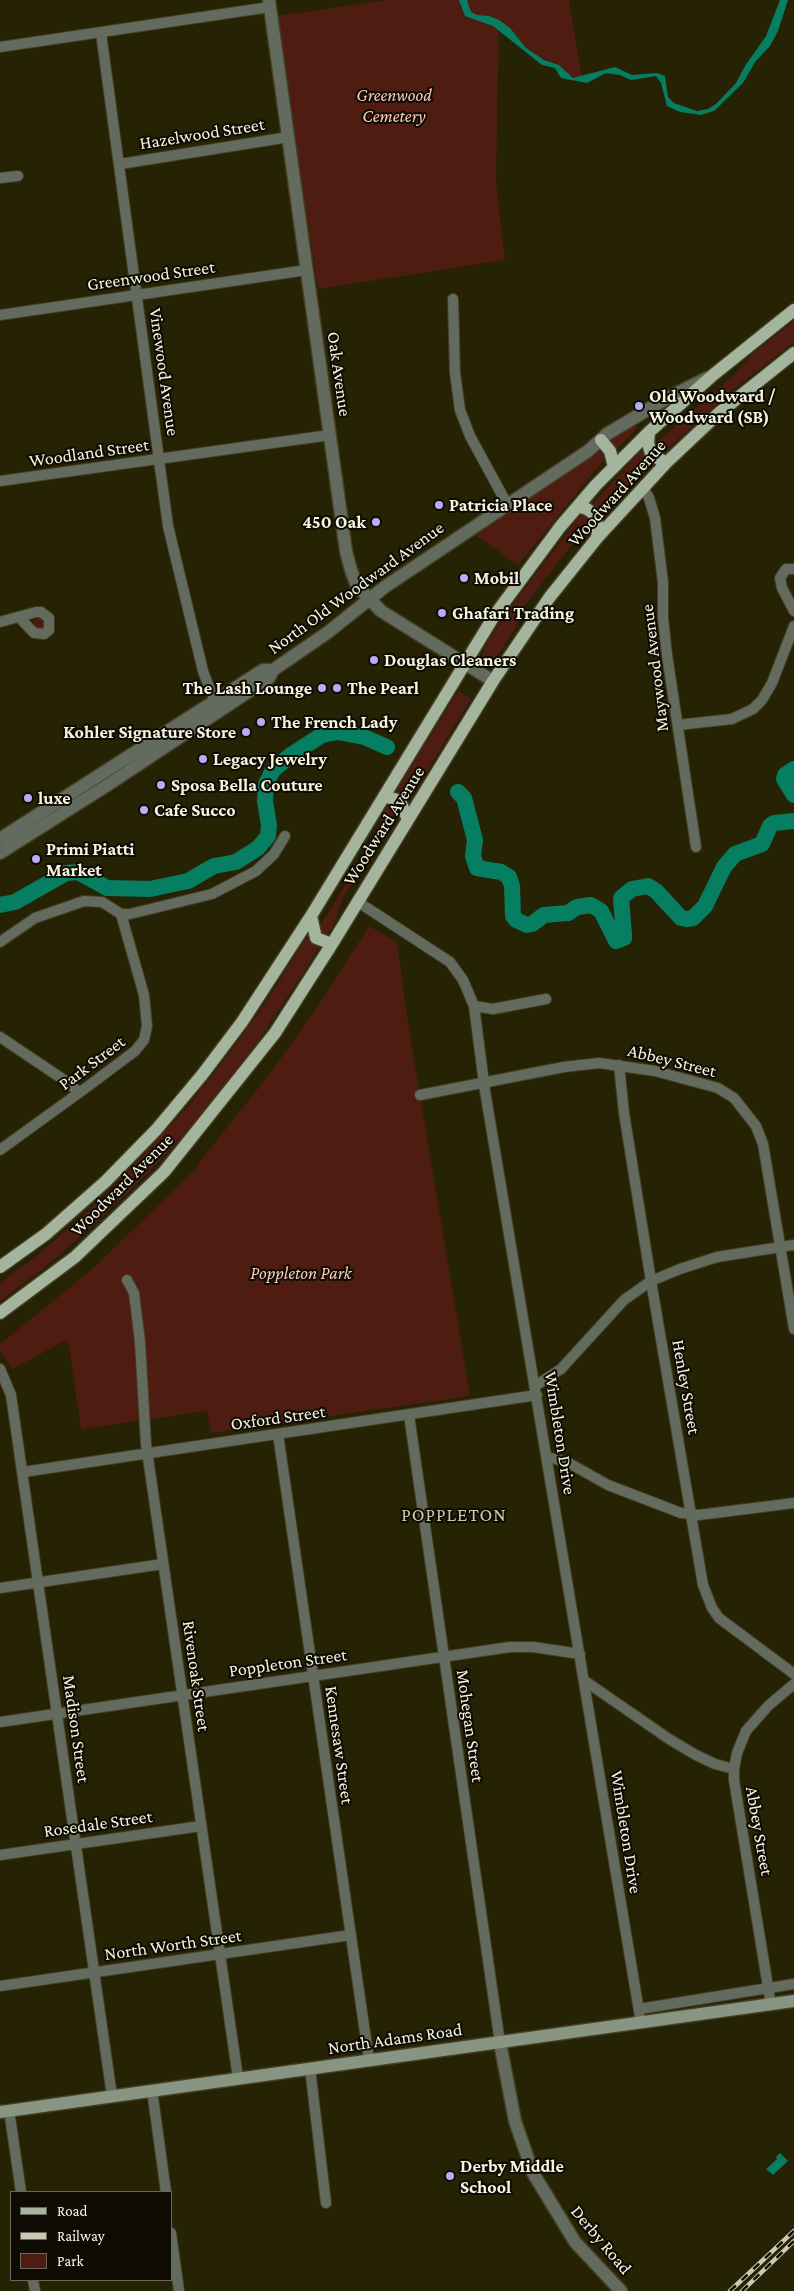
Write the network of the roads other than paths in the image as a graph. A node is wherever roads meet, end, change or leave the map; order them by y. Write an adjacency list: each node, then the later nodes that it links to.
1 (270, 4): 2 (street); 4 (street, Oak Avenue)
2 (101, 33): 3 (street); 5 (street, Vinewood Avenue)
3 (0, 48)
4 (289, 137): 5 (street, Hazelwood Street); 8 (street, Oak Avenue)
5 (120, 164): 9 (street, Vinewood Avenue)
6 (18, 176): 7 (street)
7 (0, 178)
8 (307, 270): 9 (street, Greenwood Street); 16 (street, Oak Avenue)
9 (138, 295): 12 (street, Greenwood Street); 18 (street, Vinewood Avenue)
10 (454, 299): 23 (street)
11 (794, 310): 14 (main road, Woodward Avenue)
12 (0, 315)
13 (794, 353): 19 (main road, Woodward Avenue)
14 (713, 375): 15 (main road, Woodward Avenue); 17 (street, North Old Woodward Avenue)
15 (649, 432): 19 (main road); 20 (main road, Woodward Avenue)
16 (330, 435): 18 (street, Woodland Street); 27 (street, Oak Avenue)
17 (601, 440): 20 (main road); 23 (street, North Old Woodward Avenue)
18 (160, 460): 21 (street, Woodland Street); 34 (street, Vinewood Avenue)
19 (666, 463): 22 (main road, Woodward Avenue)
20 (614, 467): 24 (main road, Woodward Avenue)
21 (0, 481)
22 (643, 487): 25 (main road, Woodward Avenue); 35 (street, Maywood Avenue)
23 (508, 504): 27 (street, North Old Woodward Avenue)
24 (578, 506): 25 (main road); 32 (main road, Woodward Avenue)
25 (597, 538): 33 (main road, Woodward Avenue)
26 (794, 569): 28 (street)
27 (370, 599): 32 (street, Oak Avenue); 34 (street, North Old Woodward Avenue)
28 (794, 610)
29 (19, 618): 30 (street)
30 (0, 622)
31 (794, 626): 35 (street)
32 (465, 663): 33 (street, Oak Avenue); 36 (main road, Woodward Avenue)
33 (493, 680): 37 (main road, Woodward Avenue)
34 (218, 705): 40 (street, North Old Woodward Avenue)
35 (678, 726): 39 (street, Maywood Avenue)
36 (384, 796): 37 (main road); 43 (main road, Woodward Avenue)
37 (408, 820): 41 (main road, Woodward Avenue)
38 (285, 836): 42 (street)
39 (696, 847)
40 (1, 848)
41 (358, 902): 45 (main road, Woodward Avenue); 47 (street, Wimbleton Drive)
42 (122, 914): 44 (street); 51 (street, Park Street)
43 (311, 916): 45 (main road); 56 (main road, Woodward Avenue)
44 (0, 942)
45 (332, 944): 59 (main road, Woodward Avenue)
46 (546, 999): 47 (street)
47 (474, 1006): 50 (street, Wimbleton Drive)
48 (0, 1037): 51 (street)
49 (619, 1065): 50 (street, Abbey Street); 55 (street, Abbey Street); 58 (street, Henley Street)
50 (484, 1083): 52 (street, Abbey Street); 63 (street, Wimbleton Drive)
51 (79, 1094): 53 (street, Park Street)
52 (420, 1096)
53 (0, 1150)
54 (794, 1245): 55 (street, Oxford Street)
55 (780, 1246): 58 (street, Oxford Street); 60 (street, Abbey Street)
56 (0, 1267)
57 (127, 1280): 66 (street, Rivenoak Street)
58 (651, 1281): 63 (street, Oxford Street); 70 (street, Henley Street)
59 (0, 1314)
60 (794, 1329)
61 (0, 1369): 62 (street, Madison Street)
62 (3, 1382): 68 (street, Madison Street)
63 (536, 1391): 64 (street, Oxford Street); 67 (street, Wimbleton Drive)
64 (409, 1415): 65 (street, Oxford Street); 75 (street, Mohegan Street)
65 (278, 1434): 66 (street, Oxford Street); 77 (street, Kennesaw Street)
66 (147, 1453): 68 (street, Oxford Street); 71 (street, Rivenoak Street)
67 (547, 1457): 70 (street); 74 (street, Wimbleton Drive)
68 (23, 1472): 72 (street, Madison Street)
69 (794, 1503): 70 (street)
70 (690, 1514): 76 (street, Henley Street)
71 (163, 1564): 72 (street); 80 (street, Rivenoak Street)
72 (39, 1582): 73 (street); 81 (street, Madison Street)
73 (0, 1588)
74 (580, 1654): 75 (street, Poppleton Street); 78 (street, Wimbleton Drive)
75 (444, 1657): 77 (street, Poppleton Street); 97 (street, Mohegan Street)
76 (794, 1674)
77 (313, 1676): 80 (street, Poppleton Street); 87 (street, Kennesaw Street)
78 (585, 1681): 83 (street); 95 (street, Wimbleton Drive)
79 (794, 1684): 83 (street, Abbey Street)
80 (182, 1695): 81 (street, Poppleton Street); 84 (street, Rivenoak Street)
81 (58, 1713): 82 (street, Poppleton Street); 85 (street, Madison Street)
82 (0, 1722)
83 (734, 1769): 92 (street, Abbey Street)
84 (201, 1826): 85 (street, Rosedale Street); 88 (street, Rivenoak Street)
85 (76, 1844): 86 (street, Rosedale Street); 89 (street, Madison Street)
86 (0, 1855)
87 (351, 1935): 88 (street, North Worth Street); 98 (street, Kennesaw Street)
88 (220, 1954): 89 (street, North Worth Street); 100 (street, Rivenoak Street)
89 (95, 1973): 91 (street, North Worth Street); 102 (street, Madison Street)
90 (794, 1984): 92 (street)
91 (0, 1986)
92 (769, 1988): 94 (street, Abbey Street); 95 (street)
93 (794, 2001): 94 (main road, North Adams Road)
94 (771, 2005): 96 (main road, North Adams Road)
95 (639, 2008): 96 (street, Wimbleton Drive)
96 (641, 2023): 97 (main road, North Adams Road)
97 (500, 2043): 98 (main road, North Adams Road); 109 (street, Derby Road)
98 (369, 2060): 99 (main road, North Adams Road)
99 (310, 2068): 100 (main road, North Adams Road); 106 (street)
100 (238, 2078): 101 (main road, North Adams Road)
101 (152, 2090): 102 (main road, North Adams Road); 105 (street)
102 (112, 2096): 103 (main road, North Adams Road)
103 (5, 2111): 104 (street)
104 (21, 2191)
105 (166, 2191)
106 (326, 2203)
107 (172, 2240): 108 (street)
108 (179, 2291)
109 (620, 2291)

